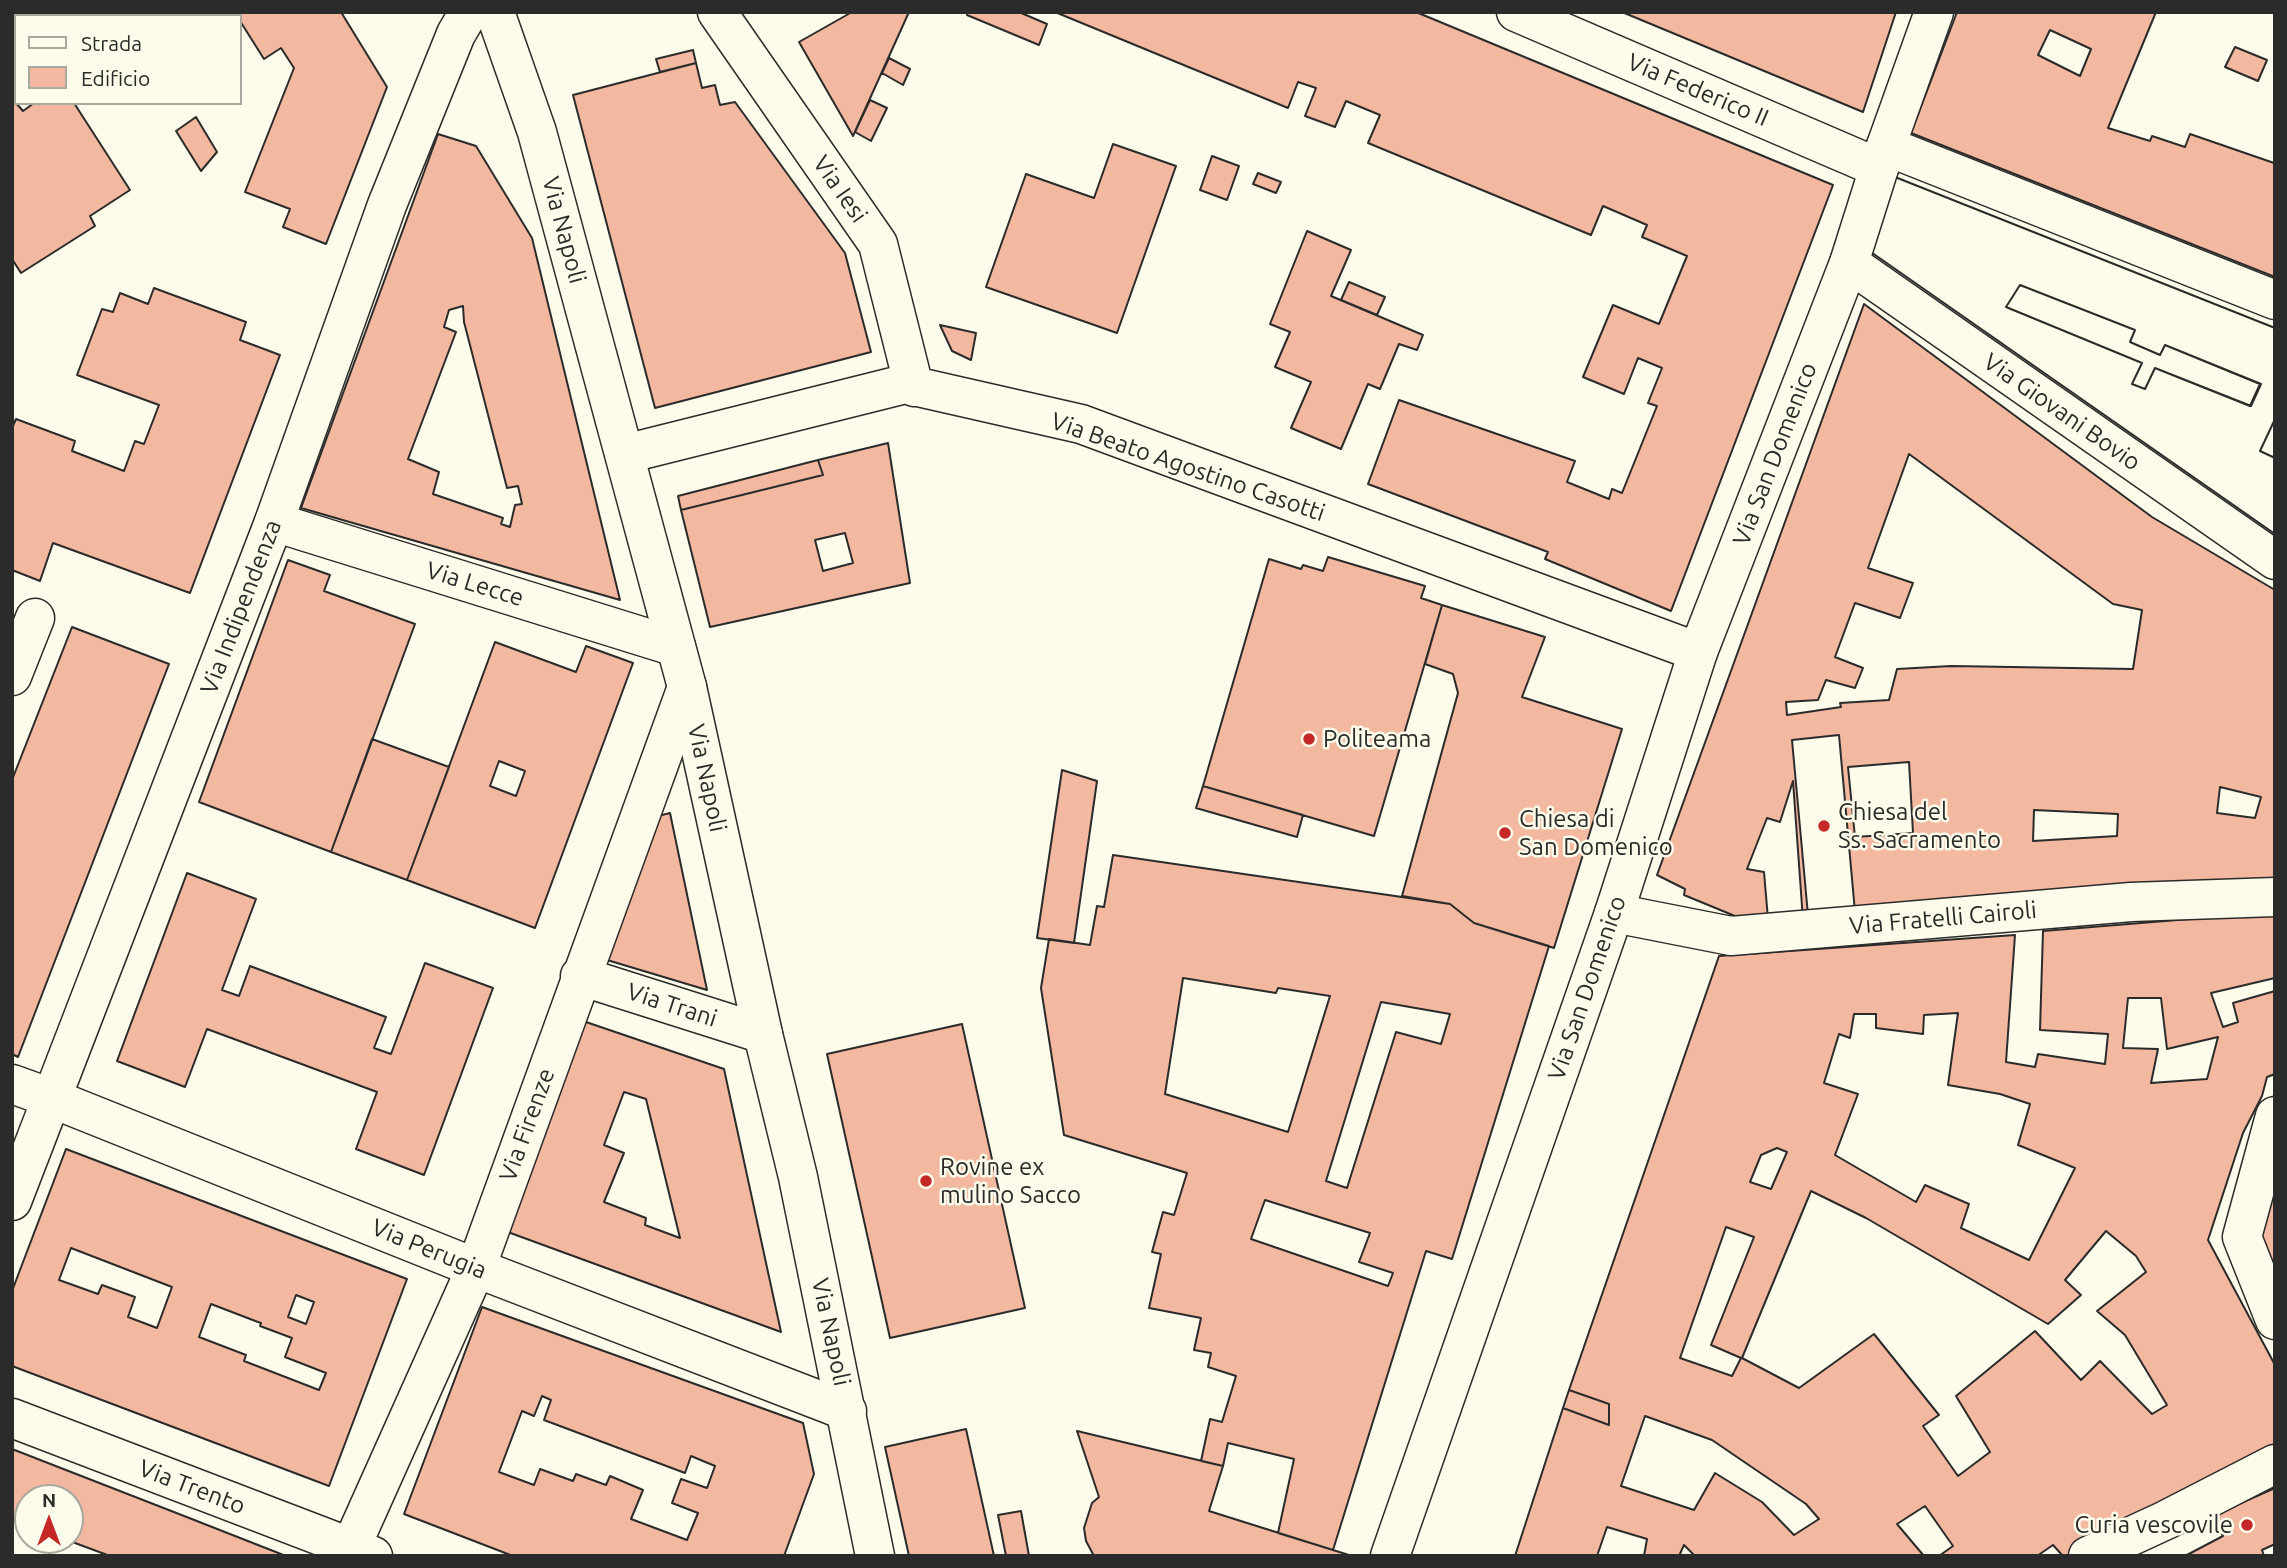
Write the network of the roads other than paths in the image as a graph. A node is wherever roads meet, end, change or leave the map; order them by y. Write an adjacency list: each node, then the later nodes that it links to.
1 (469, 12): 11 (street, Via Indipendenza)
2 (495, 12): 10 (street, Via Napoli)
3 (717, 12): 9 (street, Via Iesi)
4 (1516, 12): 6 (street, Via Federico II)
5 (1934, 12): 6 (street, Via San Domenico)
6 (1883, 157): 7 (street, Via San Domenico); 8 (street, Via Federico II)
7 (1849, 263): 12 (street, Via Giovani Bovio); 15 (street, Via San Domenico)
8 (2275, 300)
9 (914, 387): 10 (street, Via Beato Agostino Casotti); 15 (street, Via Beato Agostino Casotti)
10 (625, 454): 14 (street, Via Napoli)
11 (274, 522): 14 (street, Via Lecce); 23 (street, Via Indipendenza)
12 (2275, 560)
13 (35, 618): 16 (street)
14 (676, 647): 17 (street, Via Napoli)
15 (1698, 652): 19 (street, Via San Domenico)
16 (12, 676)
17 (687, 687): 20 (street, Via Firenze); 21 (street, Via Napoli)
18 (2275, 897): 19 (street, Via Fratelli Cairoli)
19 (1614, 913): 33 (street, Via San Domenico)
20 (580, 976): 21 (street, Via Trani); 26 (street, Via Firenze)
21 (764, 1034): 28 (street, Via Napoli)
22 (12, 1084): 23 (street, Via Perugia)
23 (51, 1098): 25 (street, Via Indipendenza); 26 (street, Via Perugia)
24 (2275, 1116): 27 (street)
25 (12, 1201)
26 (476, 1268): 28 (street, Via Perugia); 31 (street, Via Firenze)
27 (2275, 1320)
28 (847, 1411): 32 (street, Via Napoli)
29 (12, 1418): 31 (street, Via Trento)
30 (2275, 1464): 34 (street)
31 (356, 1553)
32 (875, 1556)
33 (1390, 1556)
34 (2088, 1556)

